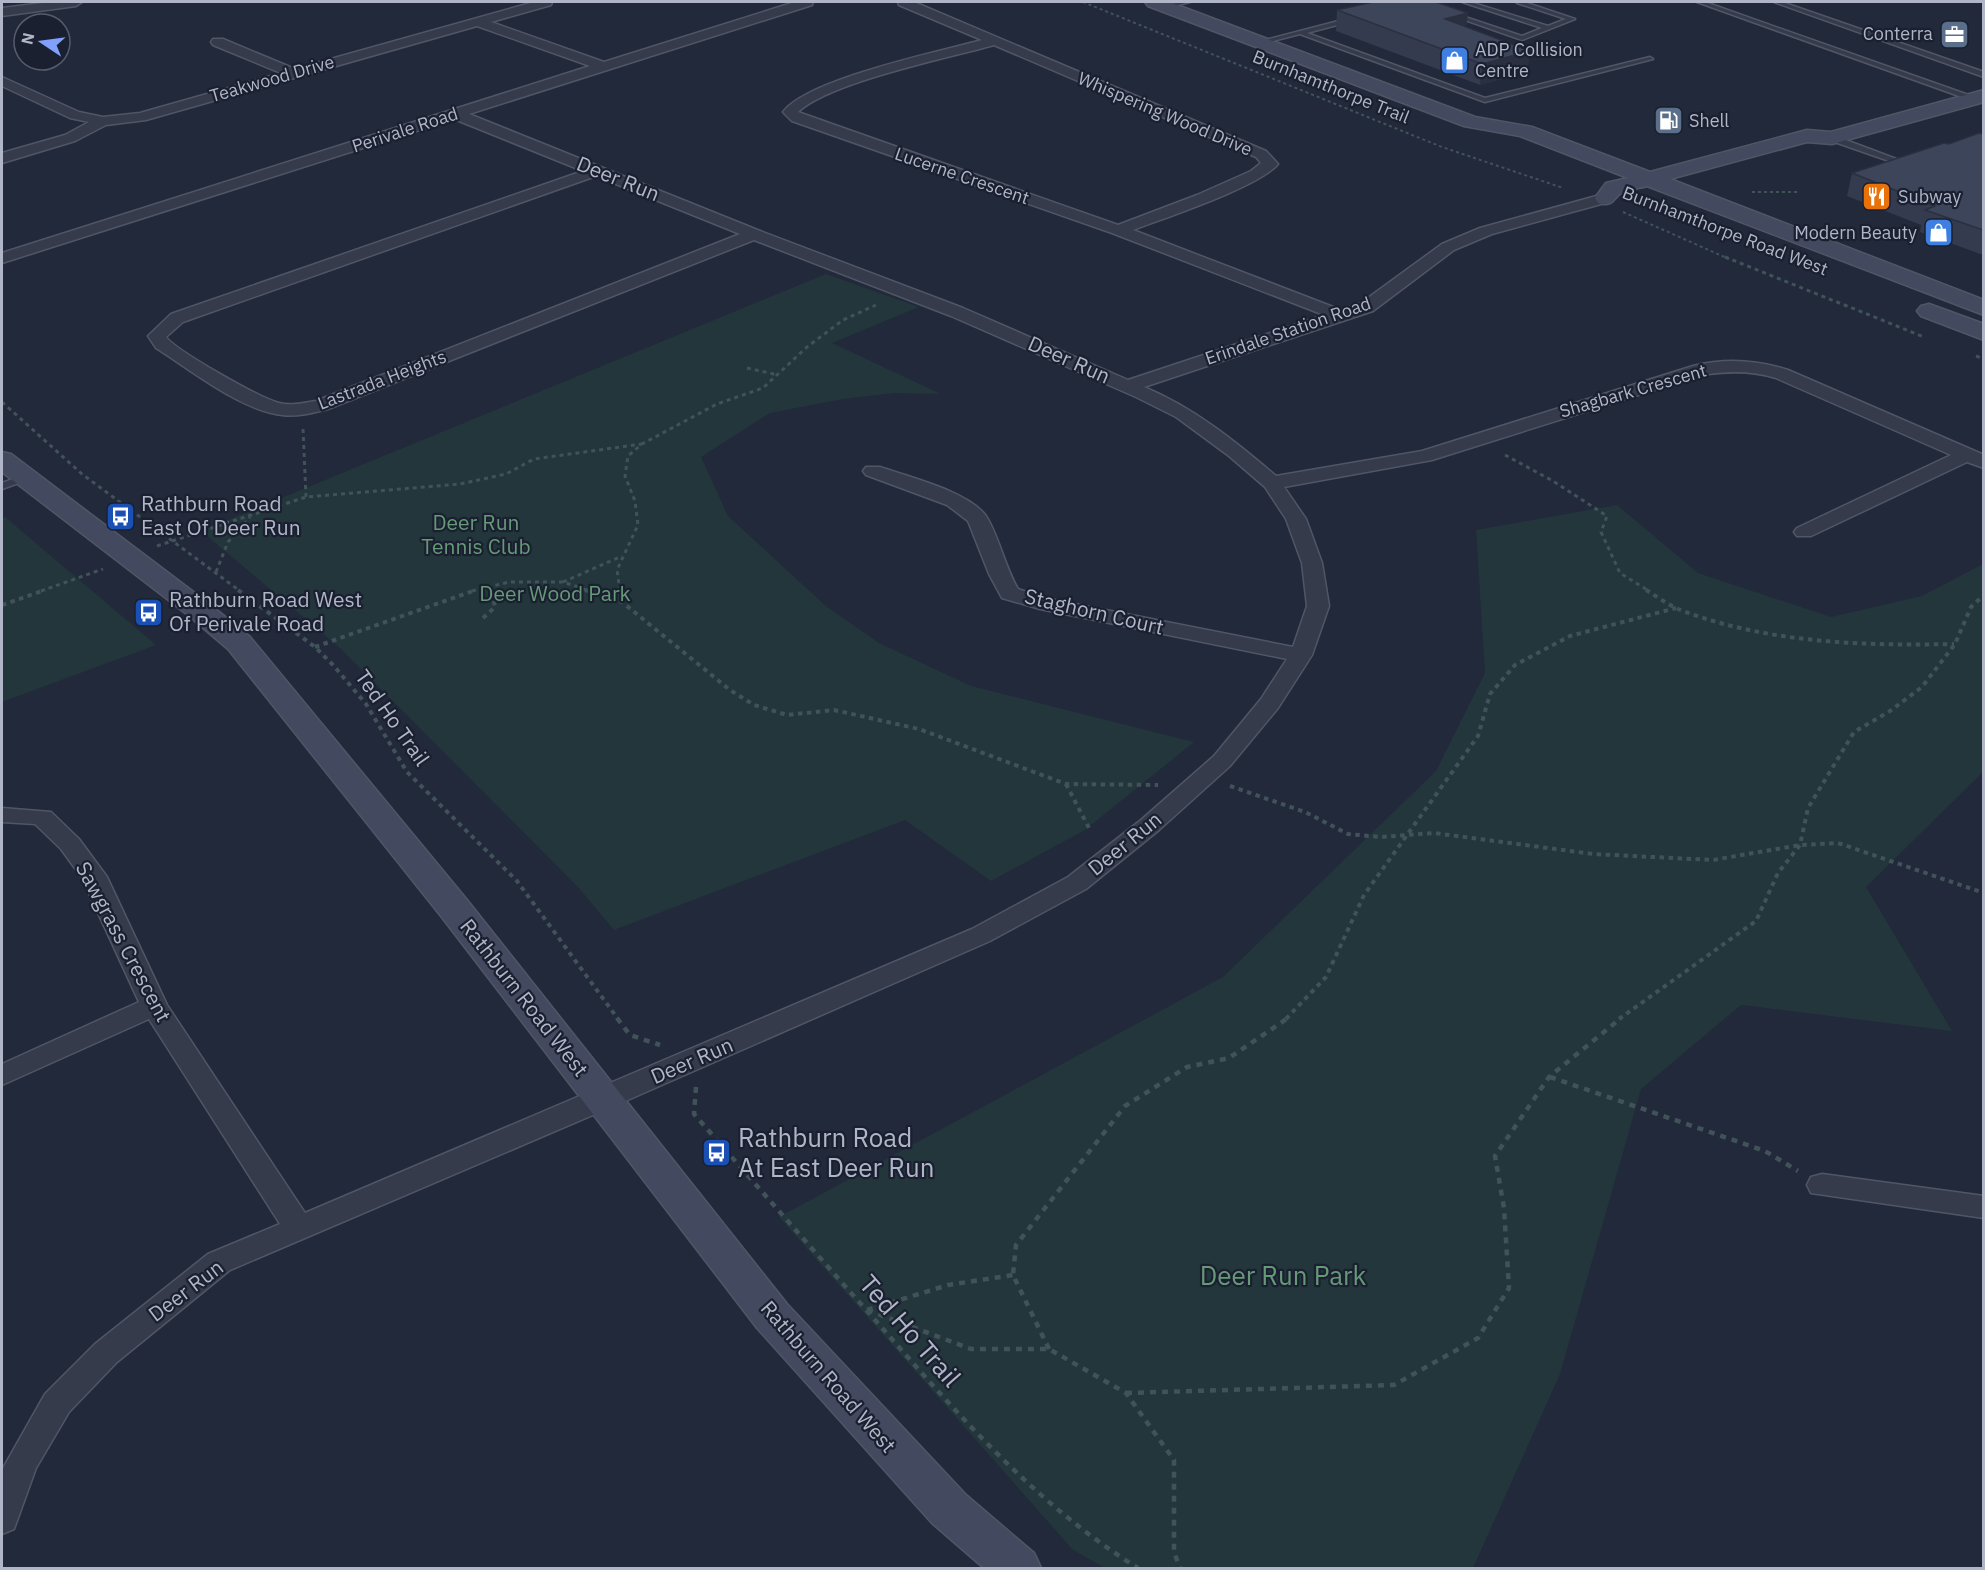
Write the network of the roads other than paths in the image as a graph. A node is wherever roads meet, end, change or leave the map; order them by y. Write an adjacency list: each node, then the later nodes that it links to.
1 (76, 2): 10 (street)
2 (546, 2): 15 (street, Teakwood Drive)
3 (807, 2): 22 (street, Perivale Road)
4 (904, 2): 18 (street, Whispering Wood Drive)
5 (1187, 2): 11 (lane)
6 (1465, 2): 16 (lane)
7 (1519, 2): 16 (lane)
8 (1700, 2): 26 (lane)
9 (1777, 2): 24 (lane)
10 (31, 4): 13 (street)
11 (1160, 4): 20 (street, Burnhamthorpe Road West)
12 (1440, 10): 16 (lane)
13 (2, 12)
14 (1354, 19): 17 (lane)
15 (477, 21): 22 (street); 23 (street, Teakwood Drive)
16 (1548, 28)
17 (1299, 32): 20 (lane); 21 (lane)
18 (994, 41): 38 (street, Whispering Wood Drive); 38 (street, Lucerne Crescent)
19 (218, 42): 23 (street)
20 (1261, 42): 29 (street, Burnhamthorpe Road West)
21 (1650, 59)
22 (602, 66): 27 (street, Perivale Road)
23 (293, 73): 28 (street, Teakwood Drive)
24 (1983, 75)
25 (2, 81): 28 (street, Teakwood Drive)
26 (1978, 97): 30 (street, Erindale Station Road)
27 (455, 114): 34 (street, Deer Run); 40 (street, Perivale Road)
28 (103, 121): 32 (street)
29 (1471, 122): 31 (street, Burnhamthorpe Road West); 35 (street, Burnhamthorpe Road West)
30 (1833, 138): 33 (lane); 35 (street, Erindale Station Road); 36 (street, Erindale Station Road)
31 (1515, 149)
32 (2, 158)
33 (1895, 160)
34 (596, 171): 39 (street, Deer Run); 39 (street, Lastrada Heights)
35 (1649, 178): 36 (street, Burnhamthorpe Road West); 37 (street, Erindale Station Road)
36 (1677, 189): 37 (street, Erindale Station Road); 42 (street, Burnhamthorpe Road West)
37 (1609, 194): 43 (street, Erindale Station Road)
38 (1118, 230): 43 (street, Lucerne Crescent)
39 (754, 234): 47 (street, Deer Run)
40 (2, 258)
41 (1905, 302): 44 (street)
42 (1983, 308)
43 (1341, 316): 47 (street, Erindale Station Road)
44 (1954, 321): 45 (lane); 46 (street)
45 (1983, 324)
46 (1983, 333)
47 (1128, 386): 51 (street, Deer Run)
48 (1975, 458): 51 (street, Shagbark Crescent); 52 (street)
49 (873, 471): 53 (street, Staghorn Court)
50 (9, 474): 57 (street, Rathburn Road West)
51 (1272, 483): 53 (street, Deer Run)
52 (1804, 532)
53 (1301, 655): 57 (street, Deer Run)
54 (2, 815): 55 (street, Sawgrass Crescent)
55 (154, 1006): 56 (street); 60 (street, Sawgrass Crescent)
56 (2, 1075)
57 (604, 1099): 60 (street, Deer Run); 62 (street, Rathburn Road West)
58 (1822, 1185): 59 (street)
59 (1983, 1207)
60 (299, 1228): 61 (street, Deer Run)
61 (2, 1520)
62 (1017, 1569)

